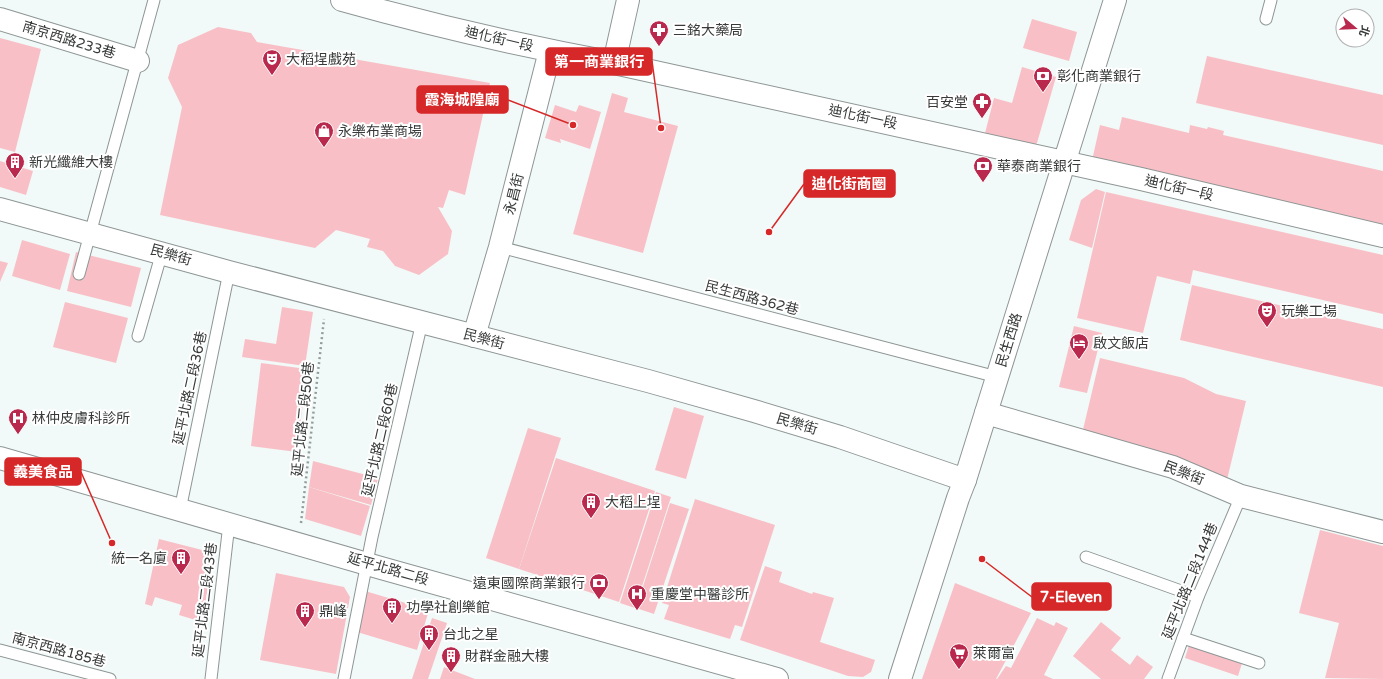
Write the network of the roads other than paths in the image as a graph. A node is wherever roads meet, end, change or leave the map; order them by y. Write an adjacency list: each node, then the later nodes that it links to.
1 (154, 0): 10 (lane)
2 (342, 0): 6 (street, 迪化街一段)
3 (628, 0): 11 (street)
4 (1115, 0): 12 (street, 民生西路)
5 (1271, 0): 8 (lane)
6 (396, 7): 9 (street, 迪化街一段)
7 (0, 19): 10 (street, 南京西路233巷)
8 (1266, 19)
9 (550, 51): 11 (street, 迪化街一段); 16 (street, 永昌街)
10 (138, 61): 14 (lane)
11 (614, 63): 12 (street, 迪化街一段)
12 (1064, 162): 15 (street, 迪化街一段); 23 (street, 民生西路)
13 (0, 209): 14 (street, 民樂街)
14 (90, 233): 17 (street, 民樂街); 19 (lane)
15 (1383, 236)
16 (500, 248): 22 (street, 永昌街); 23 (lane, 民生西路362巷)
17 (162, 252): 18 (street, 民樂街); 21 (lane)
18 (229, 272): 20 (street, 民樂街); 28 (lane, 延平北路二段36巷)
19 (79, 274)
20 (422, 322): 22 (street, 民樂街); 32 (lane, 延平北路二段60巷)
21 (138, 336)
22 (474, 336): 26 (street, 民樂街)
23 (997, 377): 24 (street, 民生西路)
24 (986, 413): 26 (street, 民生西路); 27 (street, 民樂街)
25 (0, 458): 28 (street, 延平北路二段)
26 (965, 480): 41 (street, 民生西路)
27 (1241, 496): 30 (street, 民樂街); 33 (lane, 延平北路二段144巷)
28 (180, 510): 29 (street, 延平北路二段)
29 (229, 524): 32 (street, 延平北路二段); 38 (lane, 延平北路二段43巷)
30 (1383, 532)
31 (1086, 557): 33 (lane)
32 (366, 564): 39 (lane, 延平北路二段60巷); 40 (street, 延平北路二段)
33 (1198, 597): 34 (lane, 延平北路二段144巷)
34 (1183, 638): 36 (lane); 42 (lane, 延平北路二段144巷)
35 (0, 650): 37 (lane, 南京西路185巷)
36 (1259, 663)
37 (110, 679)
38 (211, 679)
39 (344, 679)
40 (777, 679)
41 (900, 679)
42 (1168, 679)

